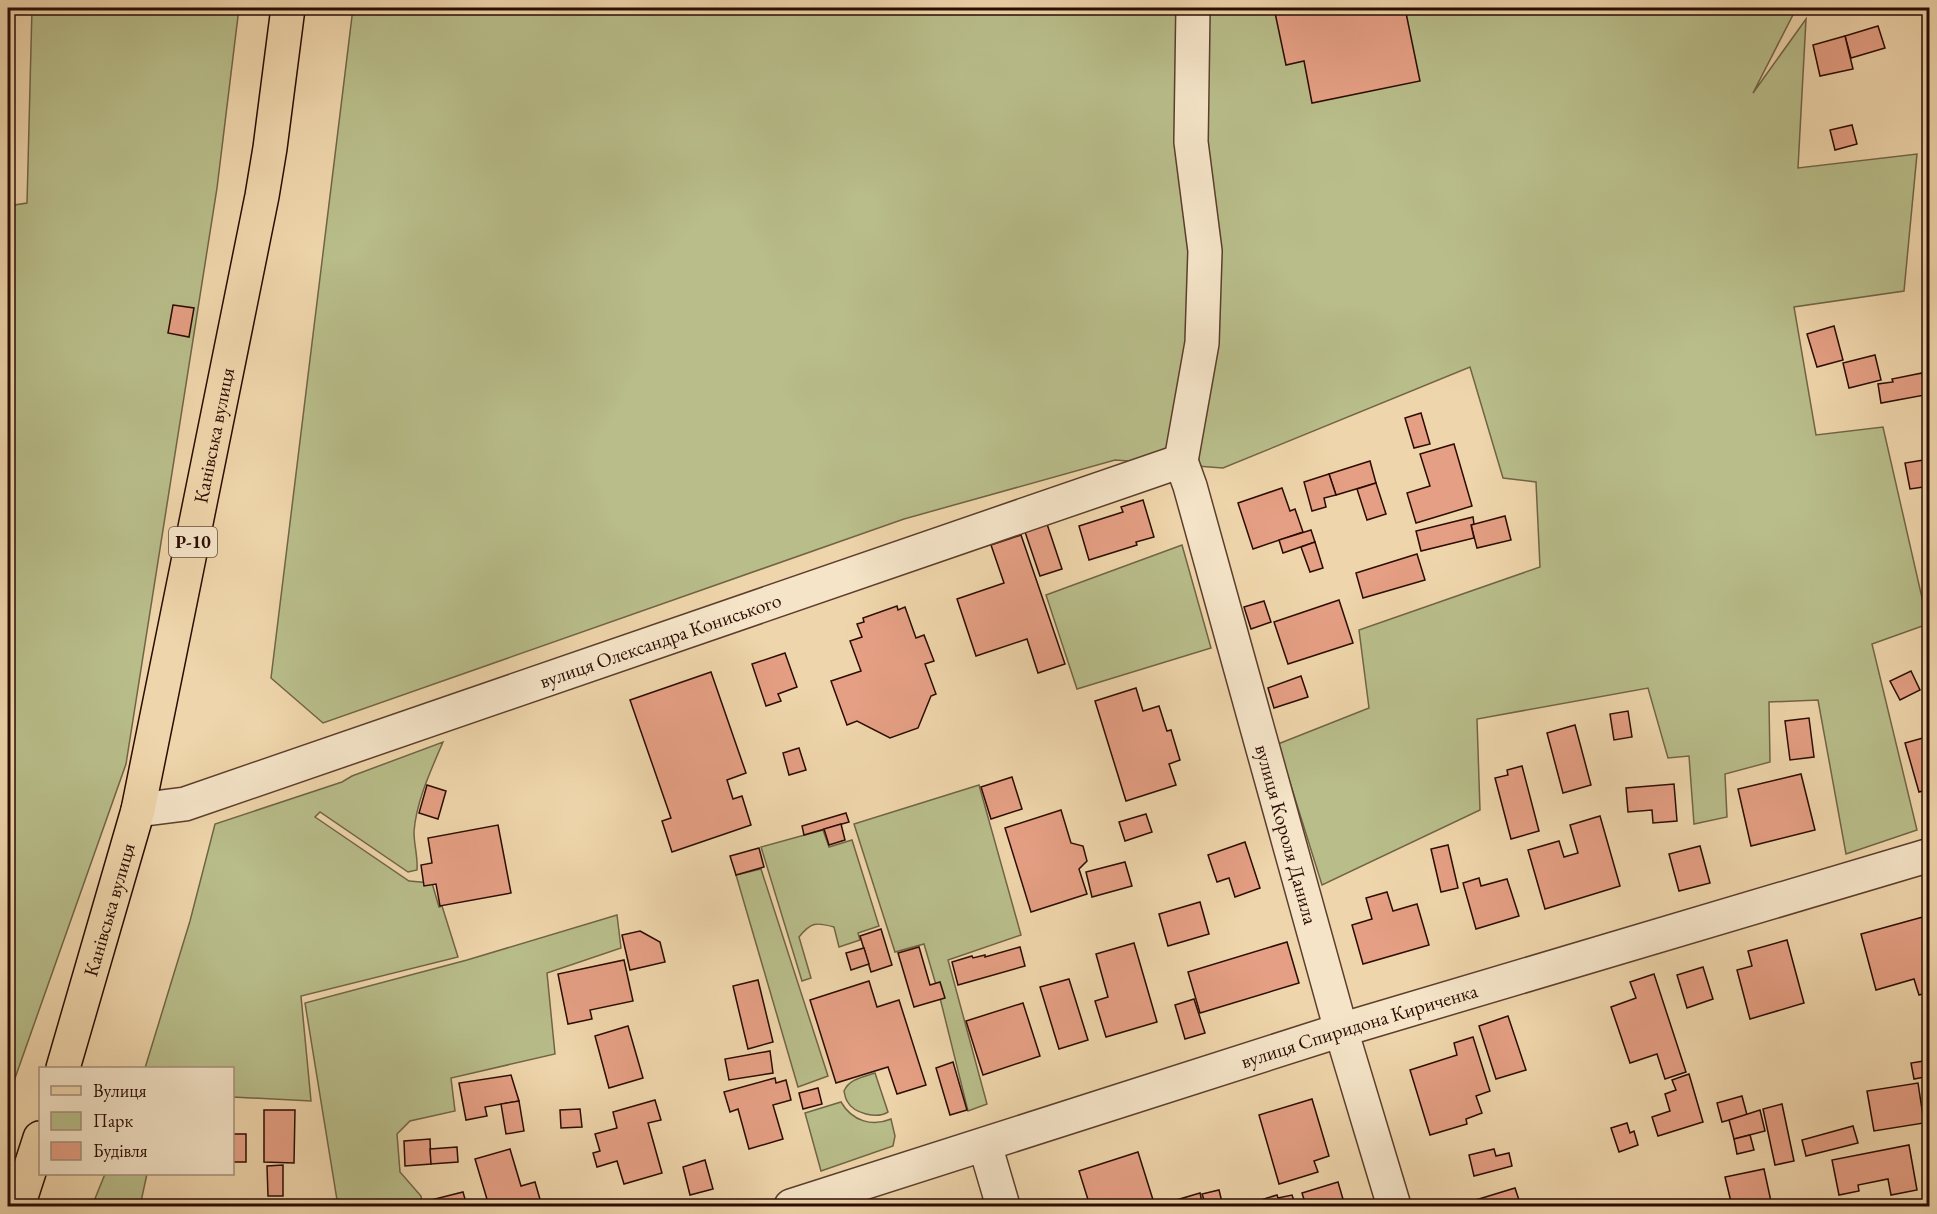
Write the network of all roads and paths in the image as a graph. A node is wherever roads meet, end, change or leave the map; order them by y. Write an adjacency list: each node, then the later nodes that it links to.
1 (288, 8): 4 (main road, Канівська вулиця / Р-10)
2 (1193, 8): 3 (street)
3 (1181, 461): 4 (street, вулиця Олександра Кониського); 6 (street, вулиця Короля Данила)
4 (138, 810): 7 (main road, Канівська вулиця / Р-10)
5 (1929, 855): 6 (street, вулиця Спиридона Кириченка)
6 (1341, 1030): 9 (street, вулиця Спиридона Кириченка); 13 (street, вулиця Короля Данила)
7 (63, 1067)
8 (39, 1141): 10 (main road)
9 (985, 1145): 11 (street, вулиця Спиридона Кириченка); 12 (street)
10 (18, 1206)
11 (790, 1206)
12 (1004, 1206)
13 (1394, 1206)

